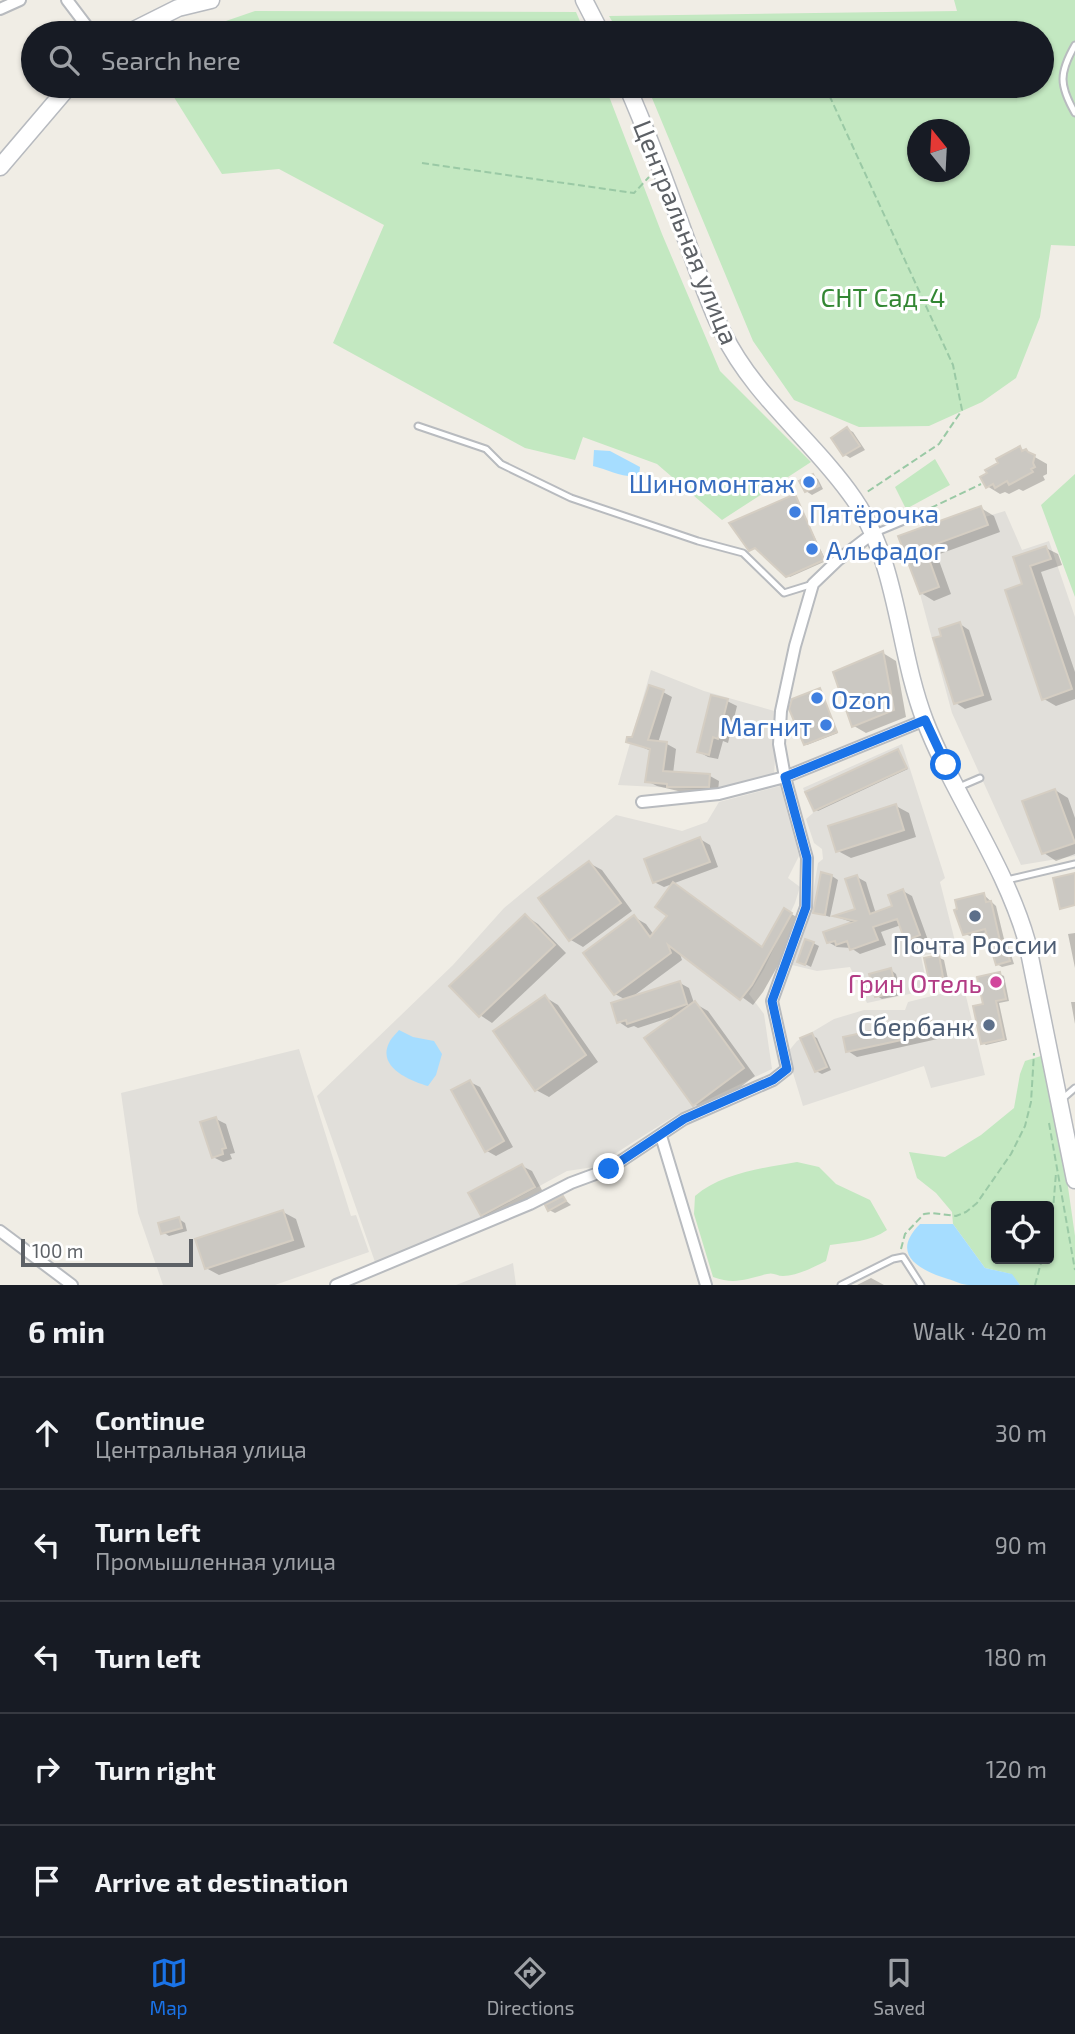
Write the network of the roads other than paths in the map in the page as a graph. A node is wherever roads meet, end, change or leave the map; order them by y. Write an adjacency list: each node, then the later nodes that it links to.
1 (20, 0): 5 (street)
2 (67, 0): 6 (street)
3 (211, 0): 7 (street)
4 (584, 0): 8 (street)
5 (0, 9)
6 (83, 21)
7 (152, 21)
8 (595, 21)
9 (1075, 45): 12 (lane)
10 (59, 98): 13 (street)
11 (632, 98): 16 (street, Центральная улица)
12 (1075, 113)
13 (0, 167)
14 (418, 426): 17 (lane)
15 (906, 520): 16 (lane)
16 (872, 534): 17 (street); 18 (street, Центральная улица)
17 (813, 584): 19 (street)
18 (925, 720): 19 (street); 21 (street, Центральная улица)
19 (784, 778): 22 (street); 27 (street)
20 (980, 778): 21 (lane)
21 (956, 789): 24 (street, Центральная улица)
22 (642, 802)
23 (1075, 864): 24 (lane)
24 (1004, 881): 26 (street, Центральная улица)
25 (1075, 1088): 26 (lane)
26 (1060, 1101): 28 (street, Центральная улица)
27 (661, 1136): 31 (street); 32 (street)
28 (1075, 1175)
29 (0, 1231): 30 (street)
30 (72, 1285)
31 (335, 1285)
32 (706, 1285)
33 (841, 1285): 34 (lane)
34 (921, 1285)

